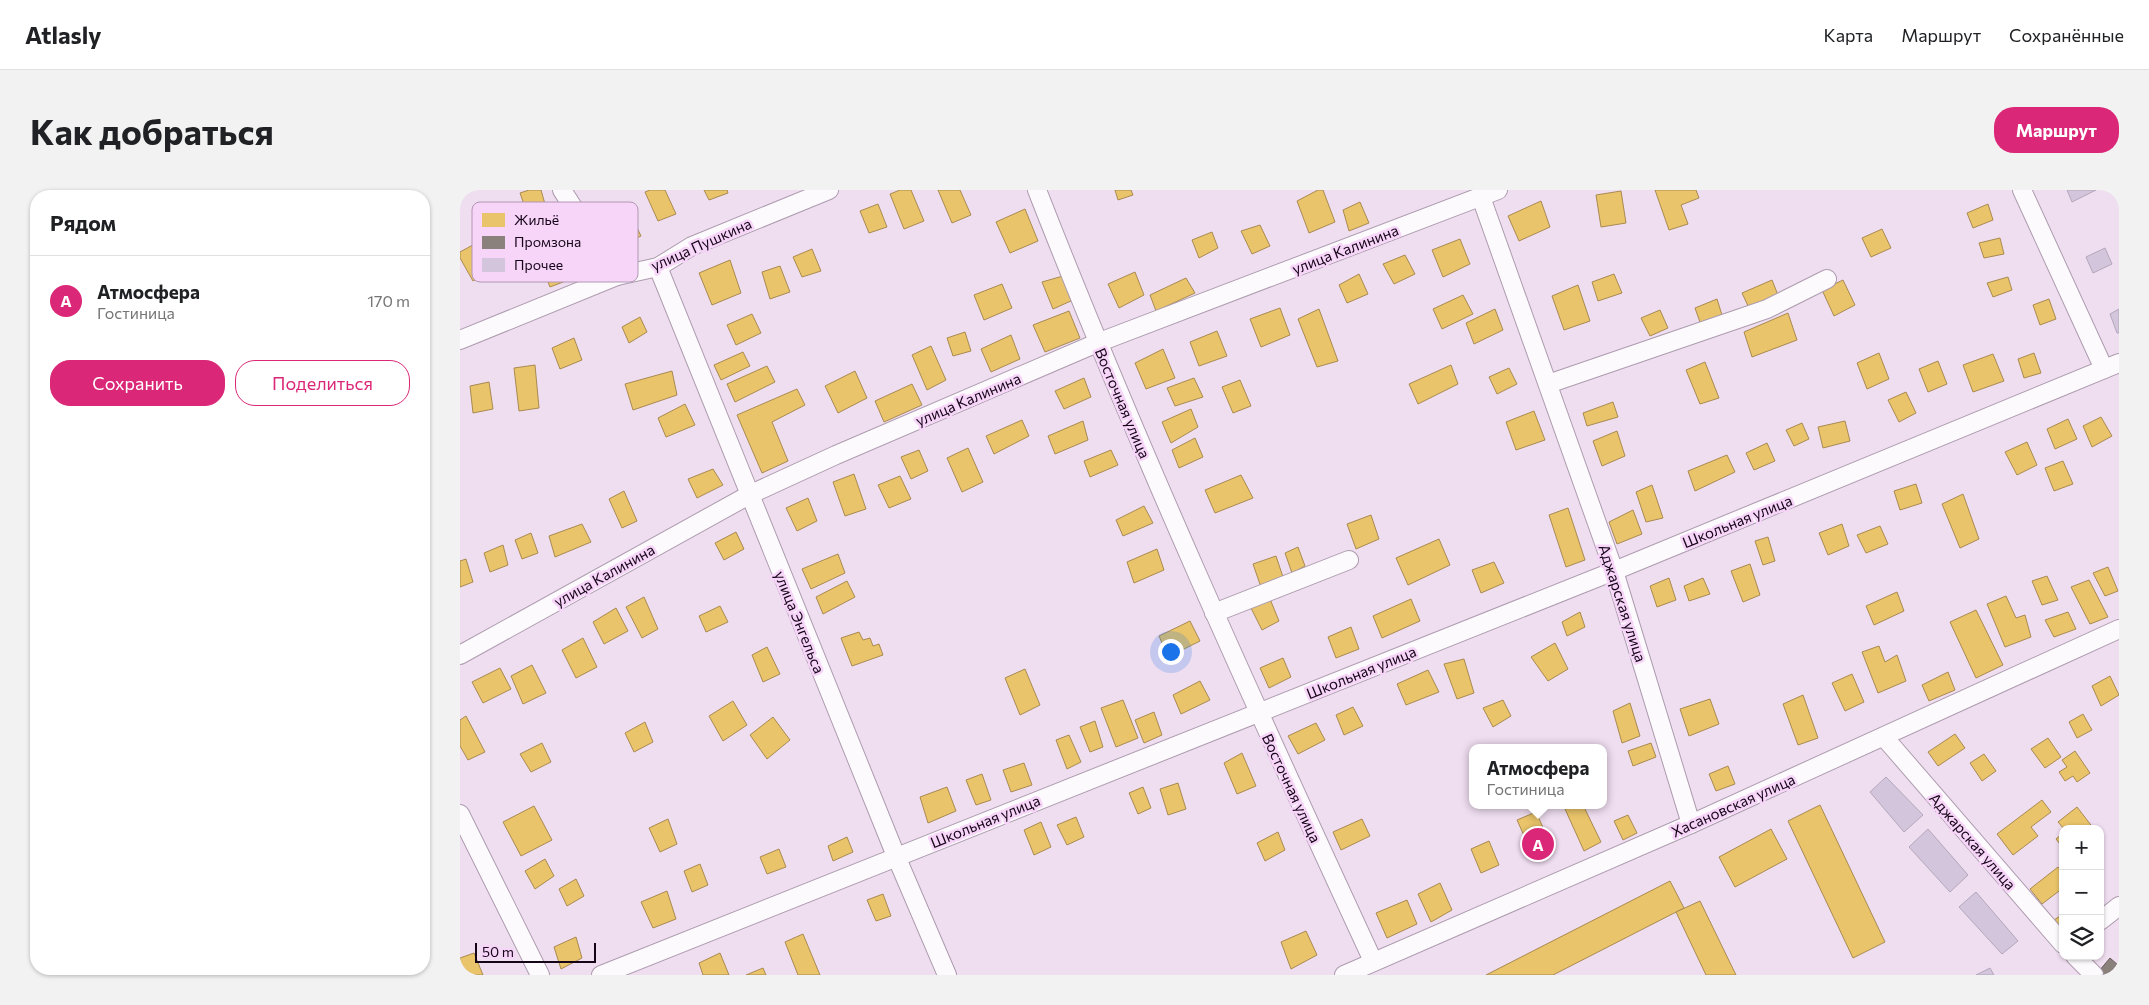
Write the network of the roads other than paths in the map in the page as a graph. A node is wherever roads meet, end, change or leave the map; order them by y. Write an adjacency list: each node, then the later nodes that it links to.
1 (562, 190): 7 (street)
2 (829, 190): 8 (street, улица Пушкина)
3 (1036, 190): 13 (street, Восточная улица)
4 (1498, 190): 6 (street, улица Калинина)
5 (2022, 190): 14 (street)
6 (1481, 197): 13 (street, улица Калинина); 15 (street, Аджарская улица)
7 (570, 202)
8 (658, 267): 9 (street, улица Пушкина); 16 (street, улица Энгельса)
9 (638, 271)
10 (1827, 279): 15 (street)
11 (602, 282): 12 (street, улица Пушкина)
12 (460, 340)
13 (1097, 344): 16 (street, улица Калинина); 19 (street, Восточная улица)
14 (2112, 366): 18 (street, Школьная улица)
15 (1548, 384): 18 (street, Аджарская улица)
16 (749, 495): 21 (street, улица Калинина); 26 (street, улица Энгельса)
17 (1349, 560): 19 (street)
18 (1614, 571): 22 (street, Школьная улица); 25 (street, Аджарская улица)
19 (1214, 613): 22 (street, Восточная улица)
20 (2119, 629): 23 (street, Хасановская улица)
21 (460, 655)
22 (1258, 713): 26 (street, Школьная улица); 31 (street, Восточная улица)
23 (1884, 738): 25 (street, Хасановская улица); 29 (street, Аджарская улица)
24 (460, 814): 32 (street)
25 (1691, 824): 31 (street, Хасановская улица)
26 (896, 856): 33 (street, Школьная улица); 34 (street, улица Энгельса)
27 (2119, 906): 28 (street)
28 (2104, 918)
29 (2059, 939)
30 (2079, 960): 36 (street)
31 (1373, 961): 35 (street, Хасановская улица)
32 (540, 975)
33 (601, 975)
34 (947, 975)
35 (1344, 975)
36 (2094, 975)

